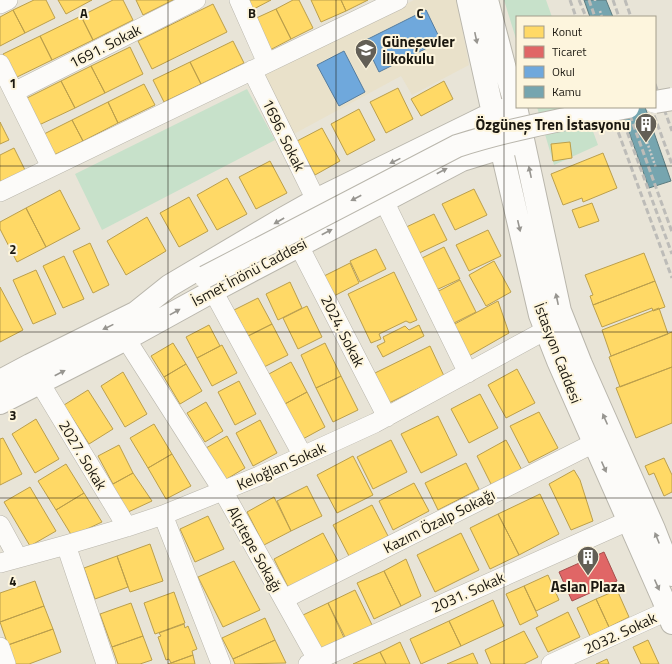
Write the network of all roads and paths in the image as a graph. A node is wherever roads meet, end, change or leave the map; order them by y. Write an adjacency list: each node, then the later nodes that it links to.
1 (8, 0): 7 (street)
2 (196, 0): 12 (street, 1691. Sokak)
3 (239, 0): 11 (street, 1696. Sokak)
4 (398, 0): 11 (street)
5 (468, 0): 18 (main road, İstasyon Caddesi, one-way to 18)
6 (487, 0): 15 (main road, İstasyon Caddesi)
7 (0, 4)
8 (600, 11): 9 (path)
9 (602, 16)
10 (0, 64): 12 (street)
11 (260, 66): 22 (street); 25 (street, 1696. Sokak)
12 (14, 92): 22 (street)
13 (672, 99): 14 (main road, bridge)
14 (656, 102)
15 (516, 107): 18 (main road, İsmet İnönü Caddesi)
16 (516, 108): 19 (main road, İstasyon Caddesi)
17 (623, 108): 28 (main road, one-way to 28, bridge)
18 (493, 113): 21 (main road, İstasyon Caddesi); 25 (main road, İsmet İnönü Caddesi, one-way to 25)
19 (523, 141): 21 (main road, İsmet İnönü Caddesi); 46 (main road, İstasyon Caddesi, one-way to 19)
20 (647, 142): 23 (path)
21 (501, 147): 26 (main road, İsmet İnönü Caddesi, one-way to 21); 30 (main road, İstasyon Caddesi, one-way to 30)
22 (51, 167): 24 (street)
23 (656, 168)
24 (0, 192)
25 (316, 200): 29 (main road, İsmet İnönü Caddesi, one-way to 29)
26 (384, 201): 27 (main road, İsmet İnönü Caddesi, one-way to 26); 32 (street)
27 (299, 246): 28 (main road, İsmet İnönü Caddesi); 36 (street, 2024. Sokak)
28 (209, 284): 29 (main road, İsmet İnönü Caddesi); 31 (main road, İsmet İnönü Caddesi, one-way to 28); 38 (street)
29 (134, 314): 33 (main road, İsmet İnönü Caddesi, one-way to 33)
30 (546, 330): 32 (street, Keloğlan Sokak); 37 (main road, İstasyon Caddesi)
31 (126, 339): 34 (main road, İsmet İnönü Caddesi, one-way to 31); 39 (street, Alçıtepe Sokağı)
32 (468, 373): 36 (street, Keloğlan Sokak)
33 (0, 381)
34 (40, 383): 35 (main road, İsmet İnönü Caddesi); 43 (street, 2027. Sokak)
35 (0, 403)
36 (387, 417): 38 (street, Keloğlan Sokak)
37 (594, 443): 41 (main road, İstasyon Caddesi, one-way to 41); 47 (street, Kazım Özalp Sokağı)
38 (303, 456): 39 (street, Keloğlan Sokak)
39 (223, 492): 40 (street, Keloğlan Sokak); 47 (street, Alçıtepe Sokağı)
40 (163, 515): 43 (street, Keloğlan Sokak); 53 (street)
41 (628, 521): 48 (main road, İstasyon Caddesi, one-way to 48); 50 (street, 2031. Sokak)
42 (0, 525): 45 (street)
43 (126, 527): 44 (street, Keloğlan Sokak)
44 (66, 545): 45 (street, Keloğlan Sokak); 52 (street)
45 (9, 561)
46 (672, 575)
47 (284, 599): 50 (street, Alçıtepe Sokağı)
48 (670, 617): 54 (street, 2032. Sokak)
49 (0, 647): 51 (street)
50 (312, 662)
51 (6, 664)
52 (106, 664)
53 (221, 664)
54 (551, 664)

